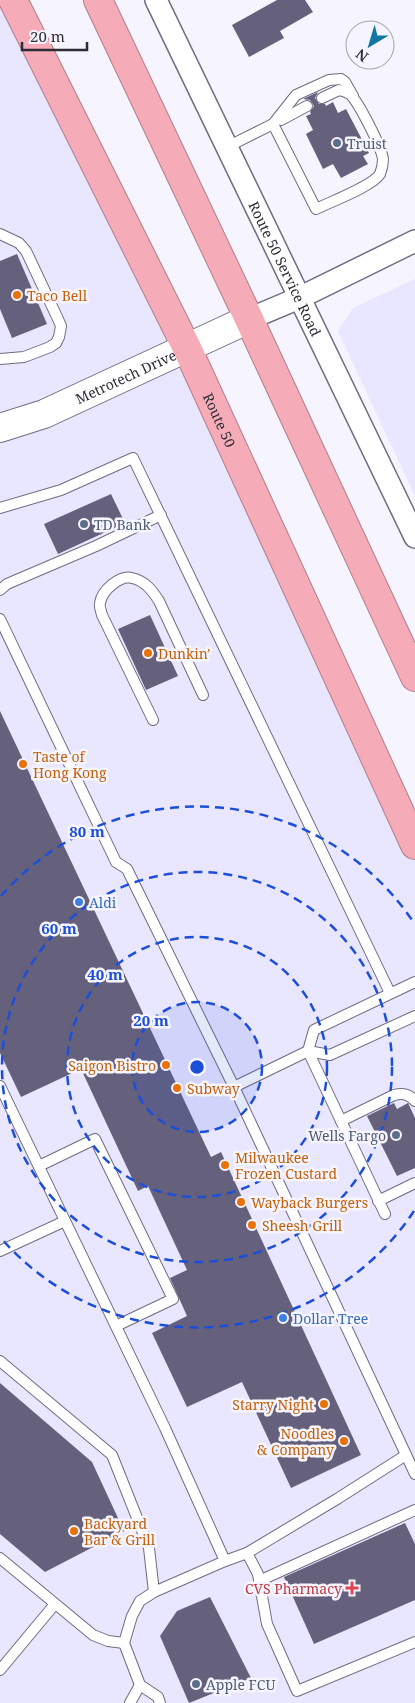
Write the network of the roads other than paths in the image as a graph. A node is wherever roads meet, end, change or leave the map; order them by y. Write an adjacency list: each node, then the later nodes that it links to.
1 (13, 0): 13 (highway, Route 50)
2 (98, 0): 12 (highway)
3 (156, 0): 8 (street, Route 50 Service Road)
4 (322, 98): 5 (lane)
5 (355, 99): 7 (lane); 7 (lane)
6 (307, 106): 7 (lane)
7 (273, 124): 8 (lane)
8 (226, 147): 11 (street, Route 50 Service Road)
9 (0, 234): 14 (lane)
10 (415, 241): 11 (street)
11 (299, 298): 12 (street); 17 (street, Route 50 Service Road)
12 (249, 319): 13 (street, Metrotech Drive); 22 (highway)
13 (186, 348): 15 (street, Metrotech Drive); 25 (highway, Route 50)
14 (0, 359)
15 (0, 428)
16 (0, 508): 18 (lane)
17 (409, 510): 19 (street, Route 50 Service Road)
18 (160, 515): 20 (lane); 27 (lane)
19 (415, 537)
20 (0, 590)
21 (0, 619): 31 (lane)
22 (415, 677)
23 (203, 695): 24 (lane)
24 (153, 720)
25 (415, 845)
26 (415, 982): 27 (lane)
27 (390, 993): 29 (lane)
28 (415, 1016): 29 (lane)
29 (308, 1051): 31 (lane); 33 (lane)
30 (0, 1086): 34 (lane)
31 (234, 1087): 42 (lane)
32 (415, 1101): 33 (lane)
33 (341, 1121): 36 (lane)
34 (39, 1166): 38 (lane); 40 (lane)
35 (415, 1183): 36 (lane)
36 (378, 1201): 37 (lane)
37 (385, 1214)
38 (65, 1221): 39 (lane); 40 (lane)
39 (0, 1251)
40 (116, 1326): 47 (lane)
41 (0, 1361): 49 (lane)
42 (406, 1454): 43 (lane); 45 (lane)
43 (415, 1474)
44 (415, 1510): 48 (lane)
45 (247, 1553): 47 (lane); 48 (lane)
46 (0, 1558): 50 (lane)
47 (225, 1561): 49 (lane)
48 (259, 1581): 51 (lane)
49 (154, 1592): 52 (lane)
50 (55, 1604): 52 (lane); 53 (lane)
51 (415, 1642)
52 (124, 1643): 54 (lane)
53 (0, 1670)
54 (140, 1685): 55 (lane); 56 (lane)
55 (130, 1703)
56 (160, 1703)

